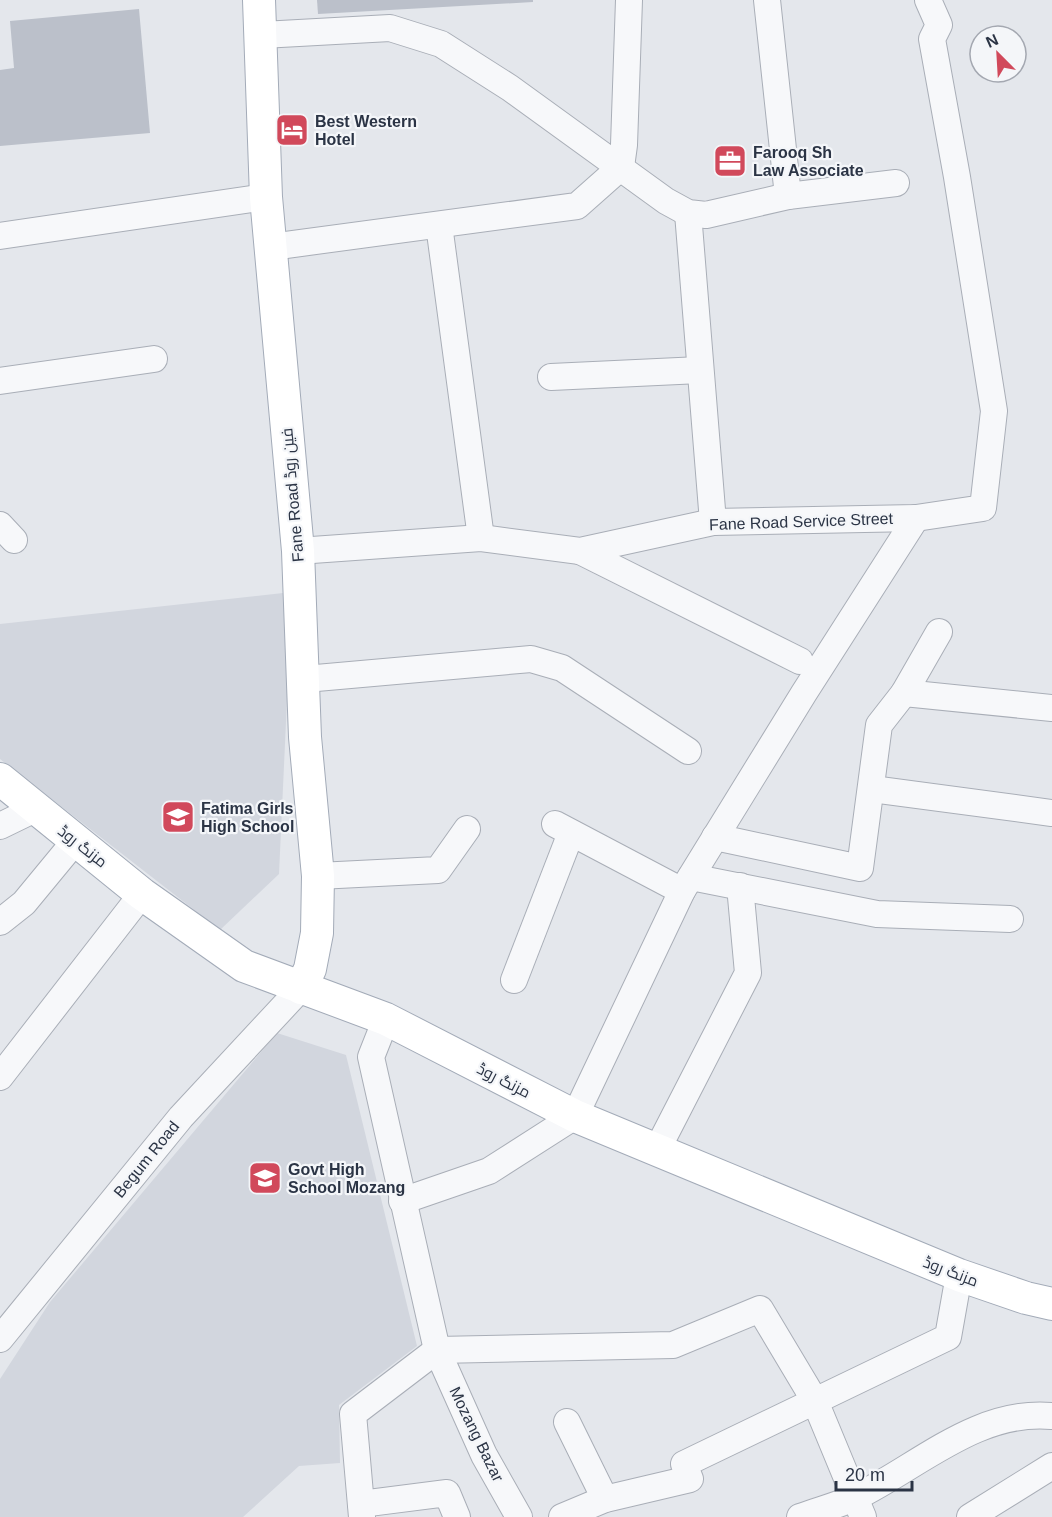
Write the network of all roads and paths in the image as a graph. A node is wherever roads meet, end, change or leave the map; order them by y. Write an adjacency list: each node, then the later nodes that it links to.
1 (259, 0): 5 (main road, Fane Road فین روڈ)
2 (629, 0): 6 (street)
3 (766, 0): 8 (street)
4 (927, 0): 18 (street, Fane Road Service Street)
5 (262, 35): 6 (street); 9 (main road, Fane Road فین روڈ)
6 (621, 166): 10 (street); 11 (street)
7 (896, 183): 8 (street)
8 (788, 196): 10 (street)
9 (266, 197): 12 (street); 13 (main road, Fane Road فین روڈ)
10 (688, 213): 15 (street)
11 (439, 225): 13 (street); 20 (street)
12 (0, 236)
13 (272, 247): 21 (main road, Fane Road فین روڈ)
14 (154, 359): 17 (street)
15 (700, 370): 16 (street); 19 (street)
16 (551, 377)
17 (0, 381)
18 (916, 518): 19 (street, Fane Road Service Street); 35 (street)
19 (713, 522): 22 (street, Fane Road Service Street)
20 (481, 538): 21 (street, Fane Road Service Street); 22 (street, Fane Road Service Street)
21 (298, 551): 25 (main road, Fane Road فین روڈ)
22 (579, 551): 24 (street)
23 (939, 632): 26 (street)
24 (800, 661)
25 (305, 679): 28 (street); 37 (main road, Fane Road فین روڈ)
26 (904, 693): 27 (street); 30 (street)
27 (1052, 708)
28 (688, 751)
29 (0, 779): 31 (main road, مزنگ روڈ)
30 (872, 789): 32 (street); 35 (street)
31 (35, 809): 33 (street); 36 (main road, مزنگ روڈ)
32 (1052, 813)
33 (0, 826)
34 (467, 829): 37 (street)
35 (716, 837): 38 (street)
36 (76, 840): 40 (main road, مزنگ روڈ); 42 (street)
37 (318, 876): 44 (main road, Fane Road فین روڈ)
38 (686, 884): 39 (street); 43 (street); 47 (street)
39 (740, 886): 41 (street); 48 (street)
40 (142, 894): 44 (main road, مزنگ روڈ); 46 (street)
41 (1010, 919)
42 (0, 922)
43 (514, 980)
44 (301, 988): 45 (main road, مزنگ روڈ); 52 (street, Begum Road)
45 (386, 1019): 47 (main road, مزنگ روڈ); 49 (street, Mozang Bazar)
46 (0, 1077)
47 (575, 1116): 48 (main road, مزنگ روڈ); 49 (street)
48 (657, 1150): 50 (main road, مزنگ روڈ)
49 (402, 1201): 53 (street, Mozang Bazar)
50 (959, 1275): 51 (main road, مزنگ روڈ); 54 (street)
51 (1052, 1304)
52 (0, 1339)
53 (436, 1350): 54 (street); 60 (street); 62 (street, Mozang Bazar)
54 (815, 1401): 58 (street); 59 (street)
55 (1052, 1416): 59 (street)
56 (567, 1422): 58 (street)
57 (1052, 1466): 65 (street)
58 (605, 1498): 63 (street)
59 (859, 1507): 64 (street)
60 (361, 1510): 61 (street)
61 (457, 1517)
62 (519, 1517)
63 (562, 1517)
64 (800, 1517)
65 (970, 1517)

